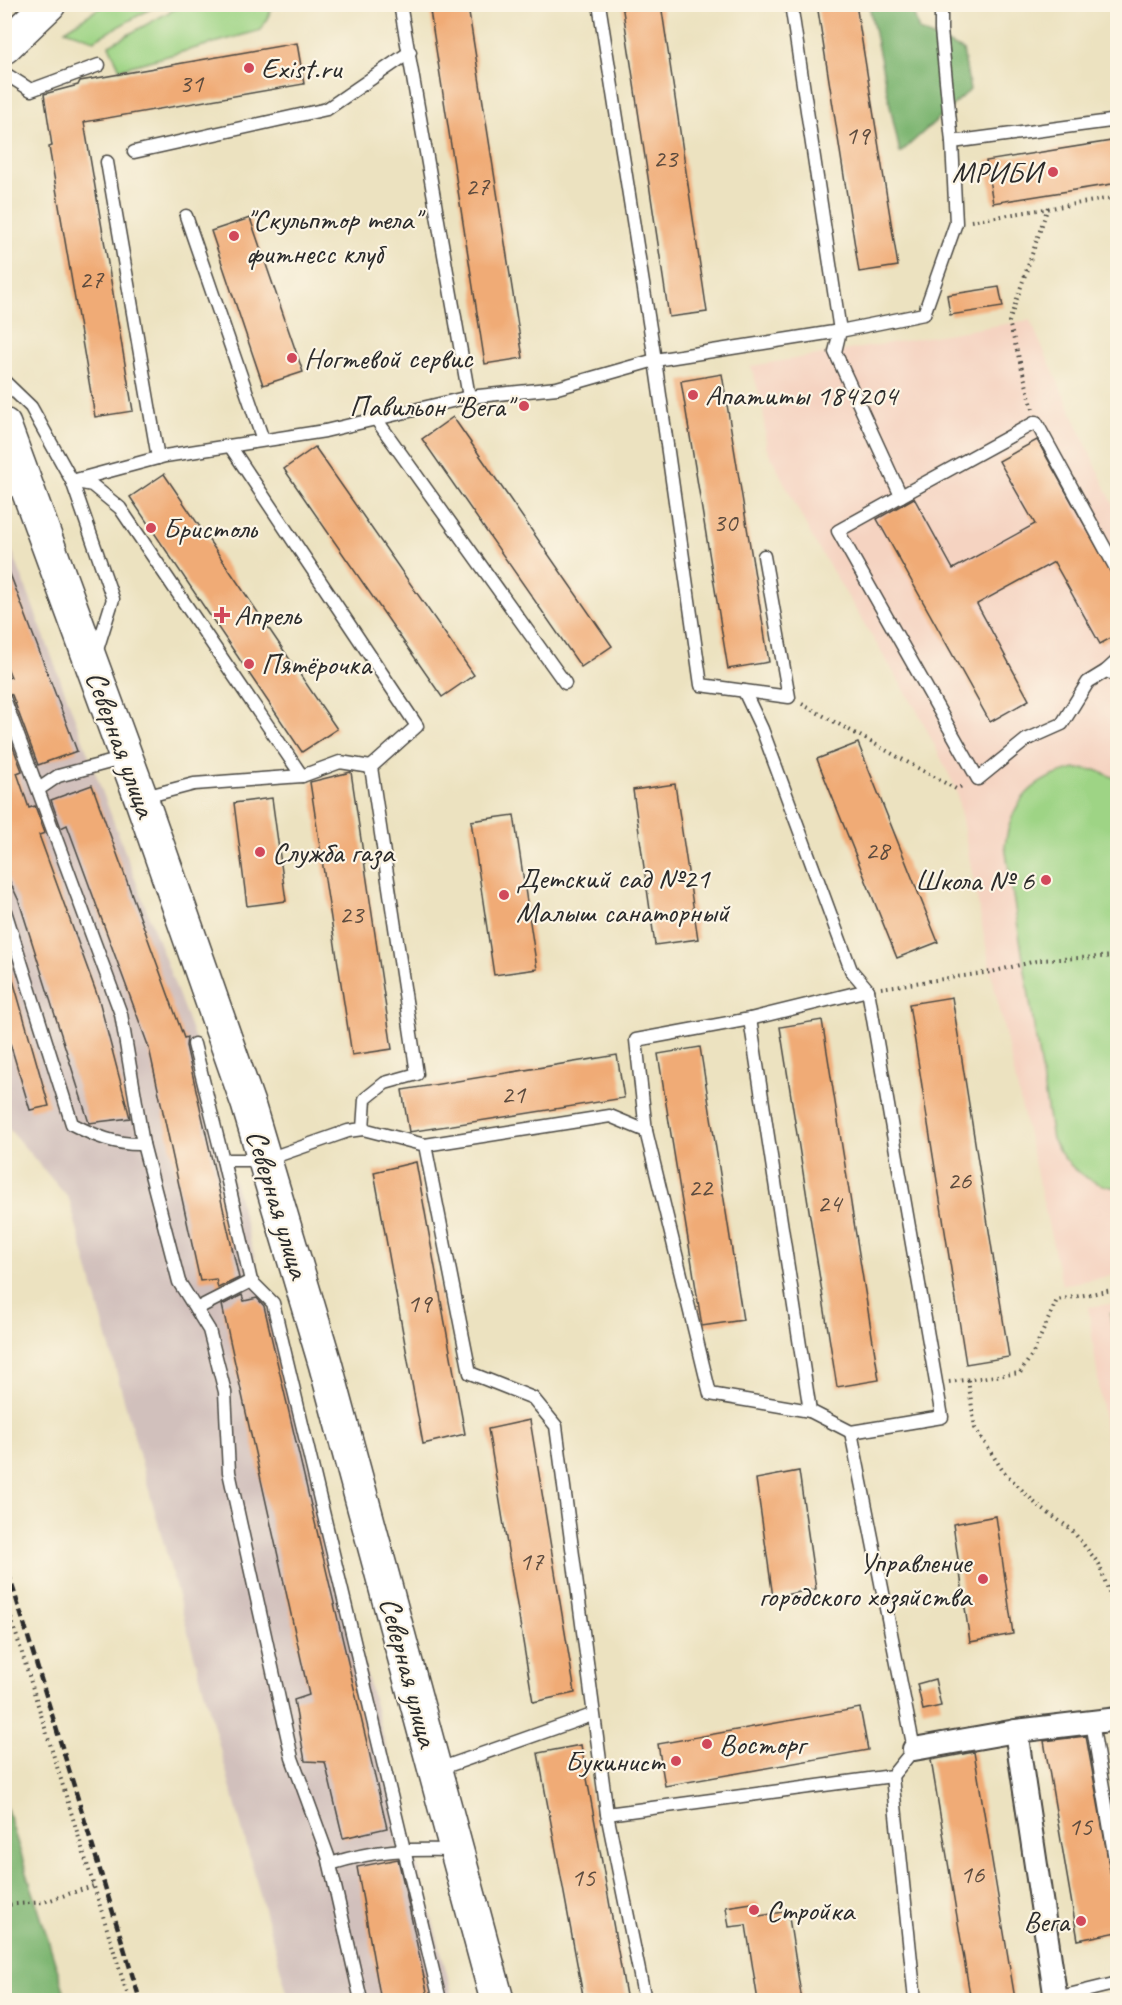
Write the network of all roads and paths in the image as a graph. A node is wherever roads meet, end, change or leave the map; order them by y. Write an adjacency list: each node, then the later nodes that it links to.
1 (49, 4): 6 (main road)
2 (400, 4): 7 (lane)
3 (599, 4): 19 (lane)
4 (791, 4): 18 (lane)
5 (940, 4): 11 (lane)
6 (4, 47)
7 (410, 52): 12 (lane); 21 (lane)
8 (99, 65): 9 (lane)
9 (4, 73)
10 (1118, 120): 11 (lane)
11 (952, 142): 17 (lane)
12 (134, 152)
13 (107, 162): 27 (lane)
14 (1118, 197): 15 (path)
15 (1048, 207): 17 (path); 23 (path)
16 (186, 216): 25 (lane)
17 (956, 223): 18 (lane)
18 (840, 331): 19 (lane); 30 (lane)
19 (655, 360): 21 (lane); 37 (lane)
20 (4, 381): 28 (lane)
21 (469, 397): 22 (lane)
22 (376, 419): 25 (lane); 36 (lane)
23 (1036, 422): 30 (lane); 32 (lane)
24 (4, 425): 29 (main road, Северная улица)
25 (263, 440): 26 (lane)
26 (230, 446): 27 (lane); 41 (lane)
27 (158, 458): 28 (lane)
28 (72, 481): 34 (lane); 42 (lane)
29 (16, 488): 34 (main road, Северная улица)
30 (901, 496): 43 (lane)
31 (764, 555): 38 (lane)
32 (1118, 572)
33 (1118, 660): 35 (lane)
34 (92, 666): 40 (main road, Северная улица)
35 (1112, 674): 43 (lane)
36 (565, 684)
37 (744, 691): 38 (lane); 48 (lane)
38 (789, 697): 43 (path)
39 (4, 698): 44 (lane)
40 (125, 758): 44 (lane); 45 (main road, Северная улица)
41 (372, 767): 42 (lane); 51 (lane)
42 (302, 776): 45 (lane)
43 (978, 779)
44 (39, 789): 53 (lane)
45 (141, 798): 56 (main road, Северная улица)
46 (4, 908): 53 (lane)
47 (1118, 956): 48 (path)
48 (868, 990): 49 (lane); 61 (lane)
49 (750, 1019): 52 (lane); 62 (lane)
50 (194, 1044): 55 (lane)
51 (363, 1129): 54 (lane); 56 (lane)
52 (646, 1131): 54 (lane); 62 (lane)
53 (143, 1144): 59 (lane)
54 (425, 1145): 66 (lane)
55 (223, 1160): 56 (lane); 57 (lane)
56 (265, 1160): 71 (main road, Северная улица)
57 (251, 1281): 59 (lane); 74 (lane)
58 (1118, 1288): 60 (path)
59 (196, 1309): 76 (lane)
60 (968, 1380): 61 (path); 65 (path)
61 (936, 1384): 63 (lane)
62 (810, 1411): 63 (lane)
63 (851, 1432): 70 (lane)
64 (4, 1595): 78 (path)
65 (1118, 1618)
66 (592, 1714): 71 (lane); 73 (lane)
67 (1118, 1719): 68 (street)
68 (1092, 1722): 69 (street); 77 (lane)
69 (1016, 1731): 70 (street); 81 (street)
70 (914, 1749): 72 (lane)
71 (436, 1770): 75 (main road, Северная улица)
72 (892, 1776): 73 (lane); 87 (lane)
73 (607, 1814): 86 (lane)
74 (404, 1849): 75 (lane); 76 (lane); 84 (lane)
75 (456, 1850): 85 (main road, Северная улица)
76 (330, 1864): 83 (lane)
77 (1118, 1877)
78 (93, 1886): 79 (path); 82 (path)
79 (4, 1905)
80 (1118, 1983): 81 (lane)
81 (1056, 1999)
82 (129, 2001)
83 (362, 2001)
84 (440, 2001)
85 (497, 2001)
86 (645, 2001)
87 (915, 2001)

